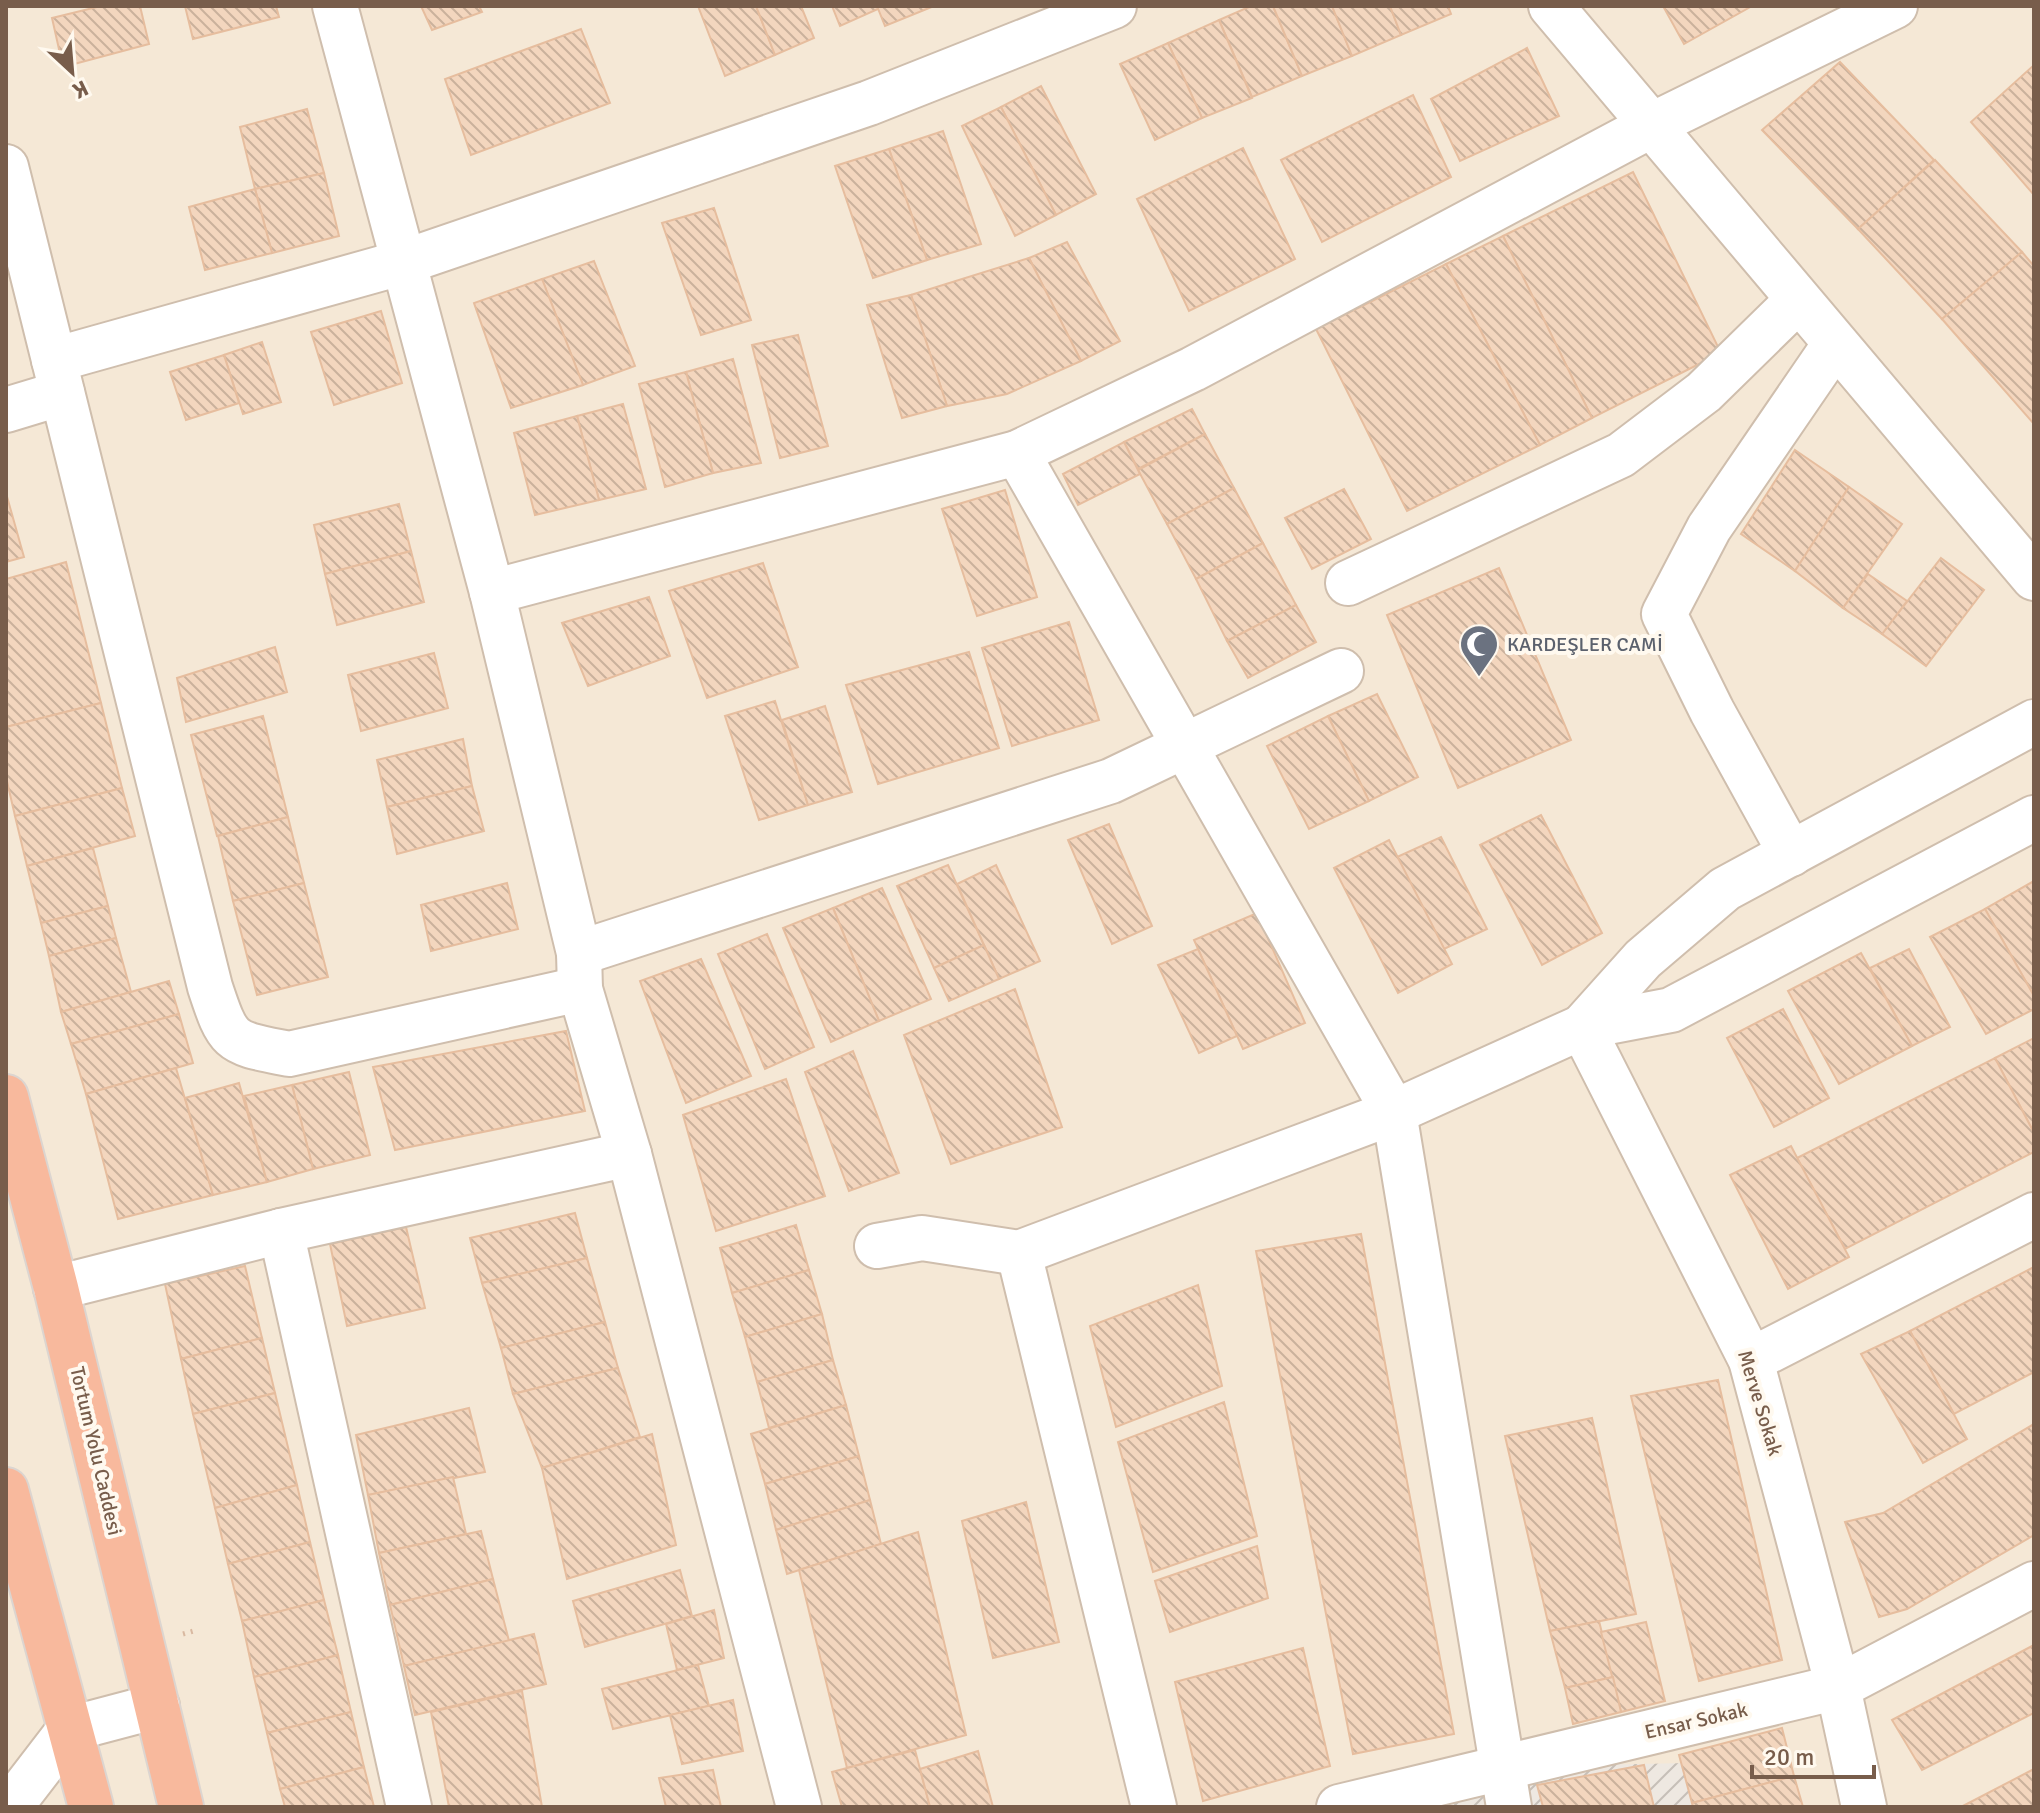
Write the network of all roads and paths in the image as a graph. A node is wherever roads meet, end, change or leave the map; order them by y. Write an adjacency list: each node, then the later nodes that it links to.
1 (335, 6): 7 (street)
2 (1114, 6): 7 (street)
3 (1551, 6): 5 (street)
4 (1895, 6): 5 (street)
5 (1650, 126): 8 (street); 12 (street)
6 (6, 167): 10 (street)
7 (404, 262): 10 (street); 15 (street)
8 (1798, 300): 9 (street); 14 (street)
9 (1835, 344): 13 (street); 20 (street)
10 (58, 376): 11 (street); 21 (street)
11 (6, 410)
12 (1017, 453): 15 (street); 18 (street)
13 (2034, 578)
14 (1348, 583)
15 (492, 592): 21 (street)
16 (1341, 671): 18 (street)
17 (2034, 722): 20 (street)
18 (1186, 748): 21 (street); 24 (street)
19 (2034, 818): 22 (street)
20 (1791, 854): 22 (street)
21 (579, 971): 25 (street)
22 (1582, 1027): 24 (street); 31 (street, Merve Sokak)
23 (6, 1097): 30 (highway, Tortum Yolu Caddesi)
24 (1394, 1112): 29 (street); 37 (street)
25 (629, 1154): 27 (street); 42 (street)
26 (2034, 1215): 31 (street)
27 (281, 1231): 30 (street); 41 (street)
28 (877, 1246): 29 (street)
29 (1019, 1253): 43 (street)
30 (56, 1288): 35 (highway, Tortum Yolu Caddesi)
31 (1751, 1360): 34 (street, Merve Sokak)
32 (6, 1490): 36 (highway)
33 (2034, 1584): 34 (street, Ensar Sokak)
34 (1838, 1687): 37 (street, Ensar Sokak); 45 (street, Merve Sokak)
35 (157, 1706): 36 (street); 40 (highway, Tortum Yolu Caddesi)
36 (70, 1729): 38 (street); 39 (highway)
37 (1505, 1787): 44 (street, Ensar Sokak)
38 (10, 1807)
39 (91, 1807)
40 (181, 1807)
41 (409, 1807)
42 (799, 1807)
43 (1154, 1807)
44 (1339, 1807)
45 (1864, 1807)

